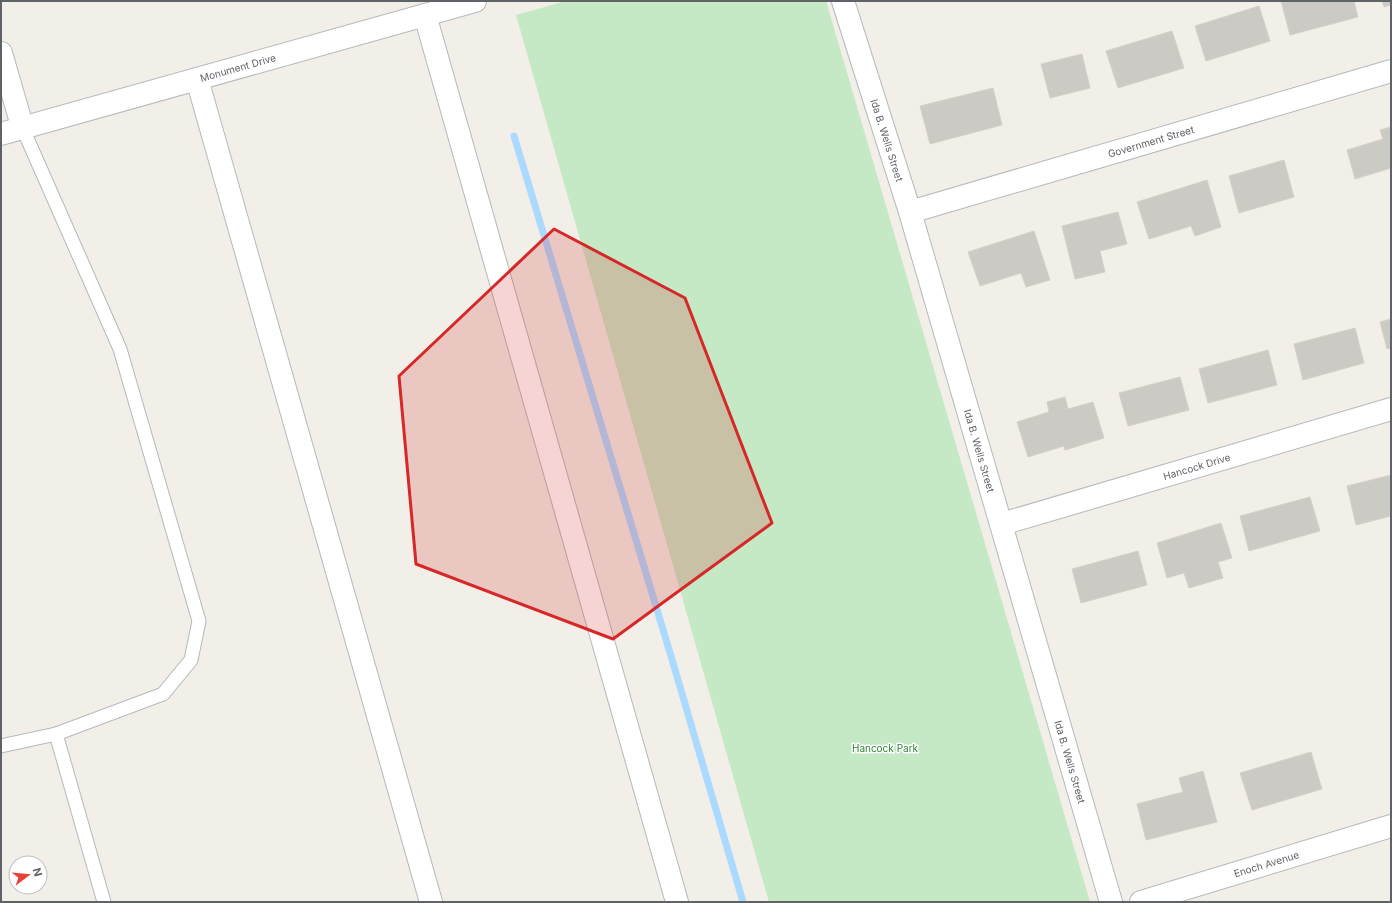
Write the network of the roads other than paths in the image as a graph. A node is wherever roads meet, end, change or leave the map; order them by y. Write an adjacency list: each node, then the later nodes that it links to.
1 (475, 1): 3 (street, Monument Drive)
2 (843, 1): 9 (street, Ida B. Wells Street)
3 (425, 15): 6 (street, Monument Drive); 17 (street)
4 (1, 53): 7 (street)
5 (1391, 71): 9 (street, Government Street)
6 (197, 79): 7 (street, Monument Drive); 16 (street)
7 (22, 128): 8 (street, Monument Drive); 12 (lane)
8 (1, 134)
9 (910, 212): 11 (street, Ida B. Wells Street)
10 (1391, 409): 11 (street, Hancock Drive)
11 (1002, 524): 18 (street, Ida B. Wells Street)
12 (56, 734): 13 (lane); 15 (lane)
13 (1, 746)
14 (1391, 826): 19 (street, Enoch Avenue)
15 (104, 902)
16 (431, 902)
17 (678, 902)
18 (1111, 902)
19 (1141, 902)

